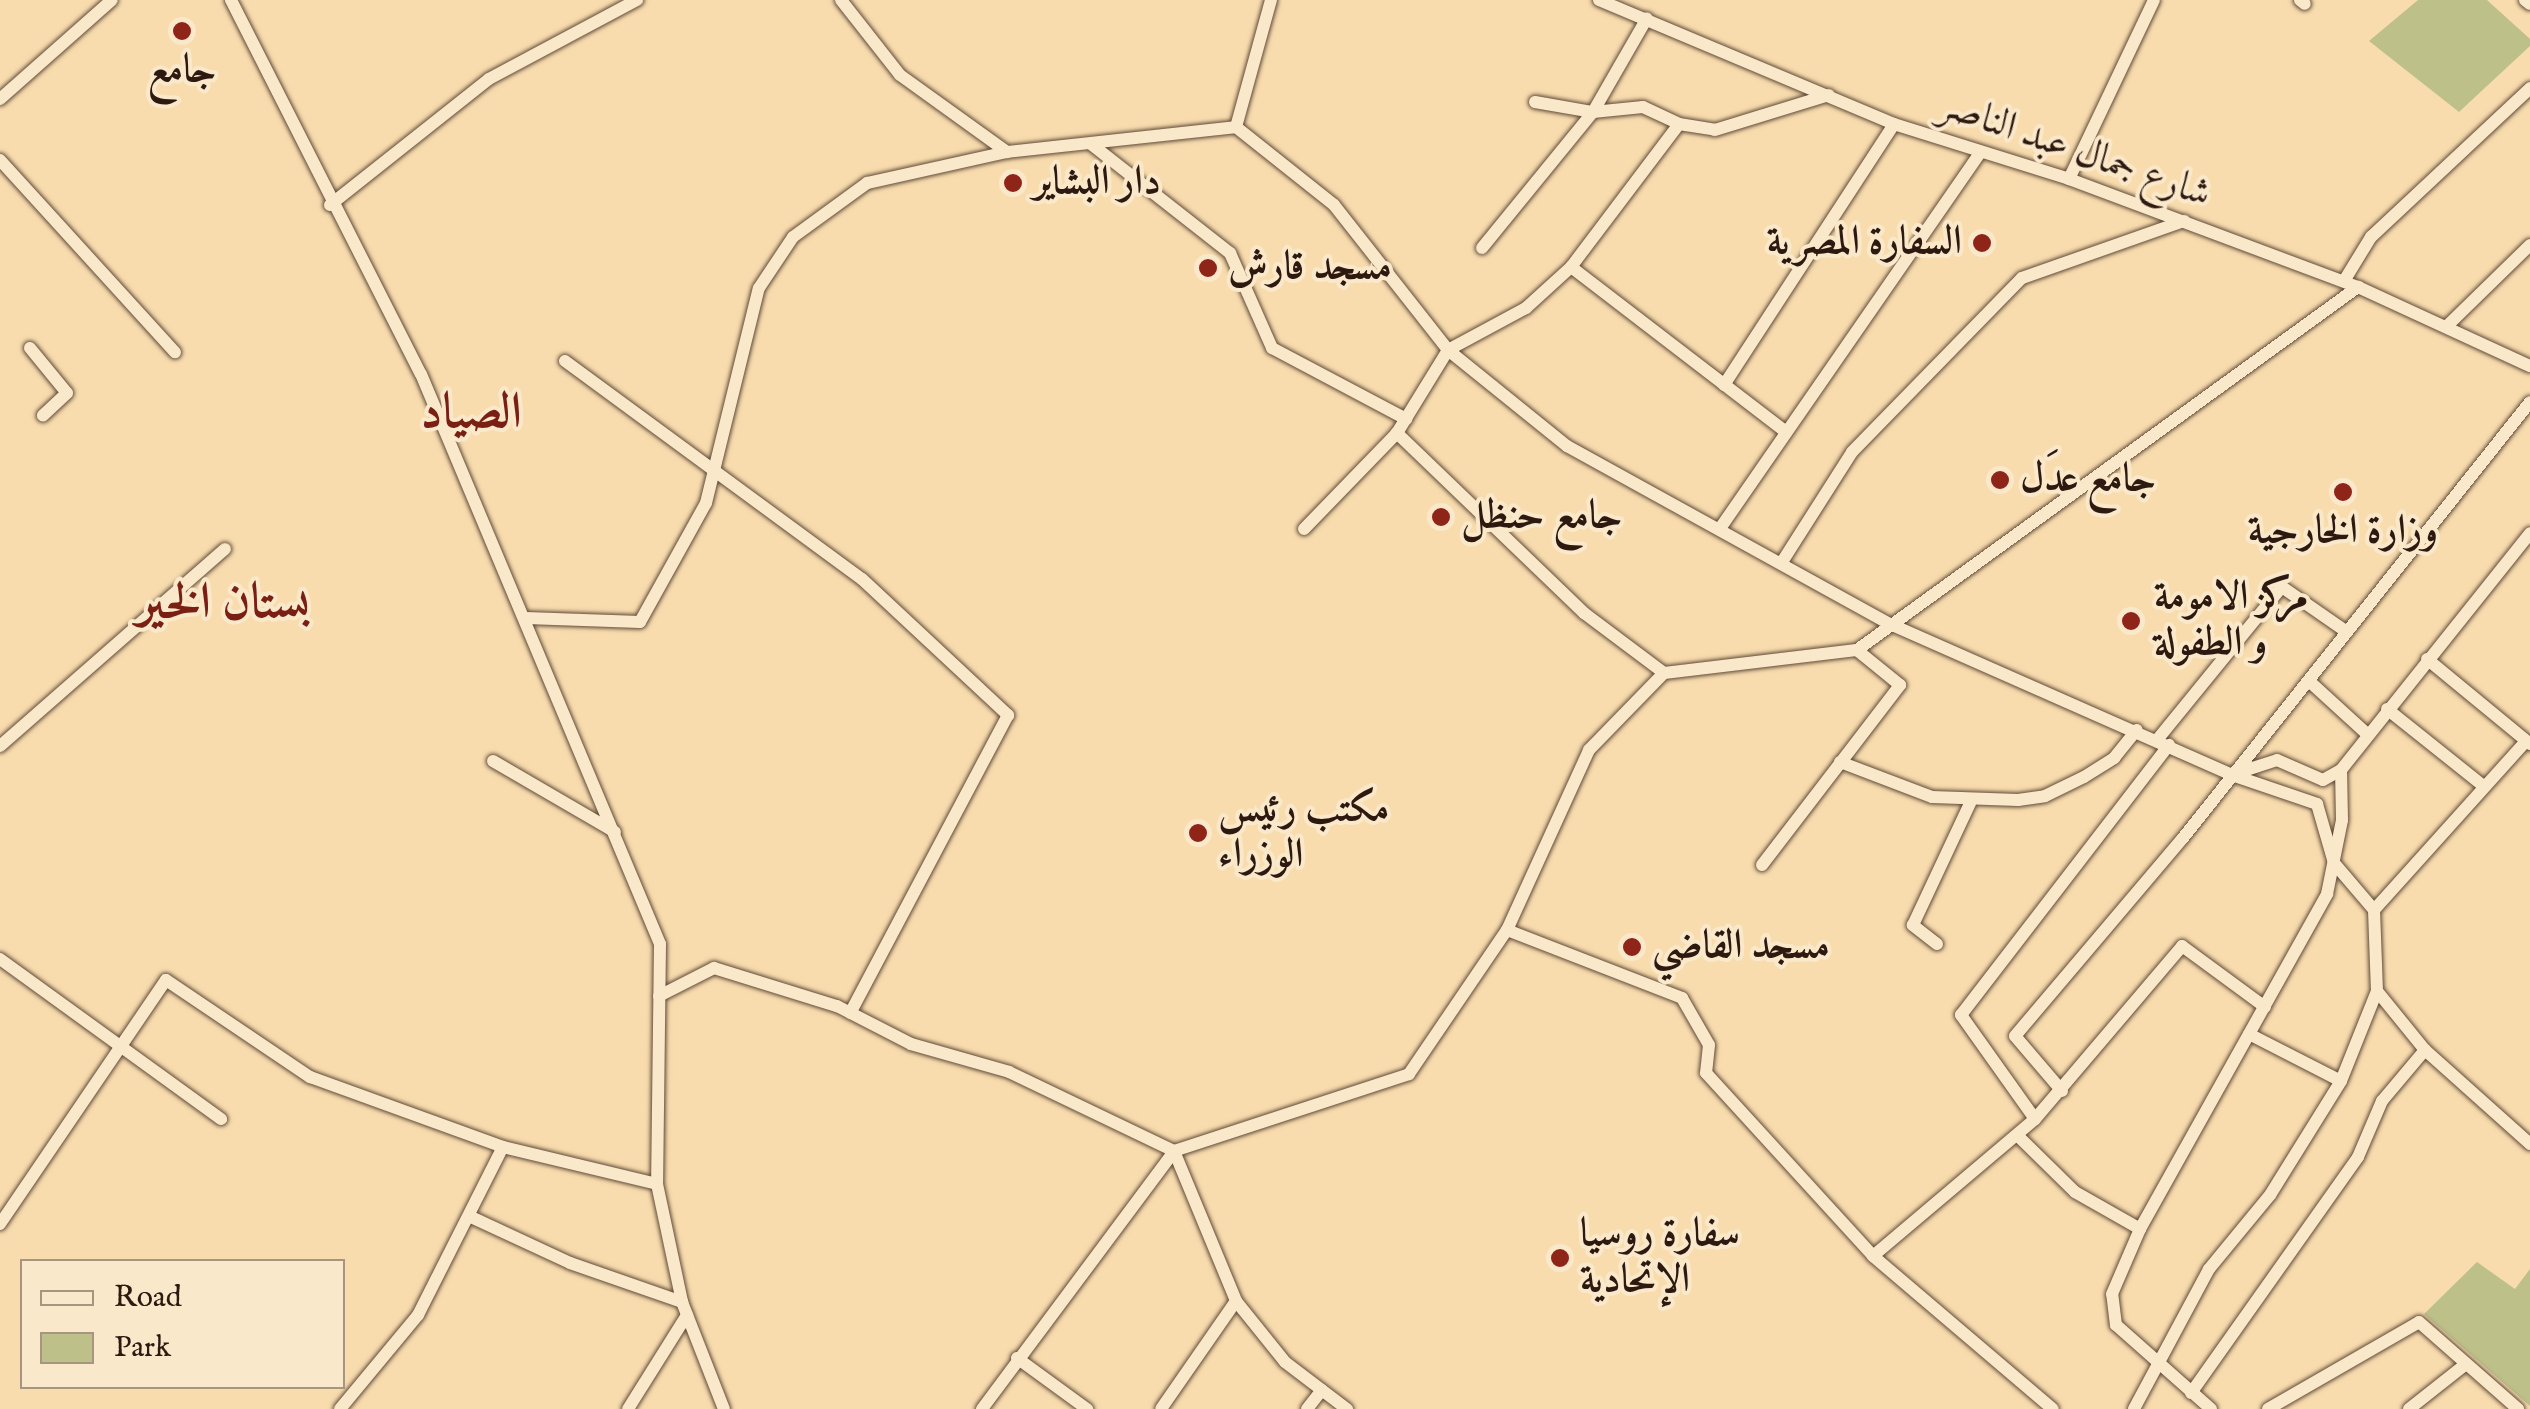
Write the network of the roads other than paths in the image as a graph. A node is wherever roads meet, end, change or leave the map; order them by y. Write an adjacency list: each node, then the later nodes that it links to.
1 (112, 0): 11 (street)
2 (230, 0): 22 (street)
3 (636, 0): 22 (street)
4 (841, 0): 18 (street)
5 (1271, 0): 16 (street)
6 (1598, 0): 8 (street, شارع جمال عبد الناصر)
7 (2154, 0): 21 (street)
8 (1647, 18): 10 (street, شارع جمال عبد الناصر); 13 (street)
9 (2530, 88): 27 (street)
10 (1829, 95): 14 (street); 15 (street, شارع جمال عبد الناصر)
11 (0, 99)
12 (1534, 102): 13 (street)
13 (1592, 112): 14 (street); 25 (street)
14 (1679, 124): 26 (street)
15 (1894, 124): 19 (street, شارع جمال عبد الناصر); 35 (street)
16 (1236, 127): 17 (street); 31 (street)
17 (1091, 144): 18 (street); 38 (street)
18 (1007, 152): 41 (street)
19 (1981, 152): 21 (street, شارع جمال عبد الناصر); 39 (street)
20 (0, 160): 32 (street)
21 (2069, 178): 23 (street, شارع جمال عبد الناصر)
22 (330, 205): 47 (street)
23 (2184, 221): 27 (street, شارع جمال عبد الناصر); 46 (street)
24 (2530, 245): 29 (street)
25 (1482, 248)
26 (1571, 267): 31 (street); 35 (street)
27 (2344, 282): 28 (street, شارع جمال عبد الناصر)
28 (2358, 287): 29 (street, شارع جمال عبد الناصر); 48 (street)
29 (2447, 326): 34 (street, شارع جمال عبد الناصر)
30 (30, 348): 37 (street)
31 (1448, 350): 38 (street); 42 (street)
32 (175, 352)
33 (565, 360): 41 (street)
34 (2530, 366)
35 (1724, 385): 39 (street)
36 (2530, 402): 49 (street)
37 (43, 416)
38 (1406, 419): 40 (street)
39 (1786, 432): 42 (street)
40 (1397, 433): 43 (street); 52 (street)
41 (714, 475): 47 (street); 76 (street)
42 (1722, 528): 46 (street)
43 (1304, 529)
44 (2530, 533): 51 (street)
45 (225, 549): 59 (street)
46 (1782, 562): 48 (street)
47 (526, 618): 66 (street)
48 (1890, 624): 50 (street); 55 (street)
49 (2347, 632): 53 (street); 57 (street)
50 (1857, 650): 52 (street); 61 (street)
51 (2428, 659): 54 (street); 58 (street)
52 (1664, 673): 70 (street)
53 (2308, 681): 56 (street); 63 (street)
54 (2387, 709): 56 (street); 64 (street)
55 (2137, 730): 57 (street); 65 (street)
56 (2367, 734): 62 (street)
57 (2163, 742): 63 (street); 83 (street)
58 (2528, 742): 64 (street)
59 (0, 746)
60 (494, 760): 66 (street)
61 (1840, 762): 65 (street); 68 (street)
62 (2340, 770): 63 (street); 67 (street)
63 (2232, 774): 67 (street); 81 (street)
64 (2481, 784): 69 (street)
65 (1971, 800): 71 (street)
66 (614, 832): 74 (street)
67 (2334, 863): 69 (street); 75 (street)
68 (1762, 865)
69 (2374, 910): 73 (street)
70 (1508, 930): 87 (street); 92 (street)
71 (1937, 944)
72 (0, 959): 78 (street)
73 (2377, 990): 79 (street); 80 (street)
74 (660, 996): 76 (street); 88 (street)
75 (2266, 1007): 77 (street); 81 (street)
76 (850, 1013): 87 (street)
77 (2249, 1034): 80 (street); 91 (street)
78 (119, 1050): 82 (street); 86 (street); 90 (street)
79 (2424, 1050): 85 (street); 99 (street)
80 (2342, 1081): 96 (street)
81 (2062, 1091): 83 (street)
82 (220, 1119)
83 (2036, 1119): 84 (street)
84 (2017, 1135): 91 (street); 92 (street)
85 (2530, 1144)
86 (502, 1146): 88 (street); 89 (street)
87 (1174, 1152): 93 (street); 95 (street)
88 (657, 1184): 94 (street)
89 (471, 1217): 94 (street); 100 (street)
90 (0, 1224)
91 (2140, 1228): 96 (street)
92 (1873, 1256): 108 (street)
93 (1236, 1301): 98 (street); 105 (street)
94 (685, 1309): 101 (street); 102 (street)
95 (1017, 1358): 103 (street); 104 (street)
96 (2155, 1364): 99 (street); 109 (street)
97 (2466, 1364): 111 (street); 112 (street); 113 (street)
98 (1322, 1390): 106 (street); 107 (street)
99 (2192, 1393): 110 (street)
100 (340, 1409)
101 (628, 1409)
102 (724, 1409)
103 (982, 1409)
104 (1087, 1409)
105 (1161, 1409)
106 (1307, 1409)
107 (1347, 1409)
108 (2053, 1409)
109 (2134, 1409)
110 (2211, 1409)
111 (2268, 1409)
112 (2409, 1409)
113 (2518, 1409)

